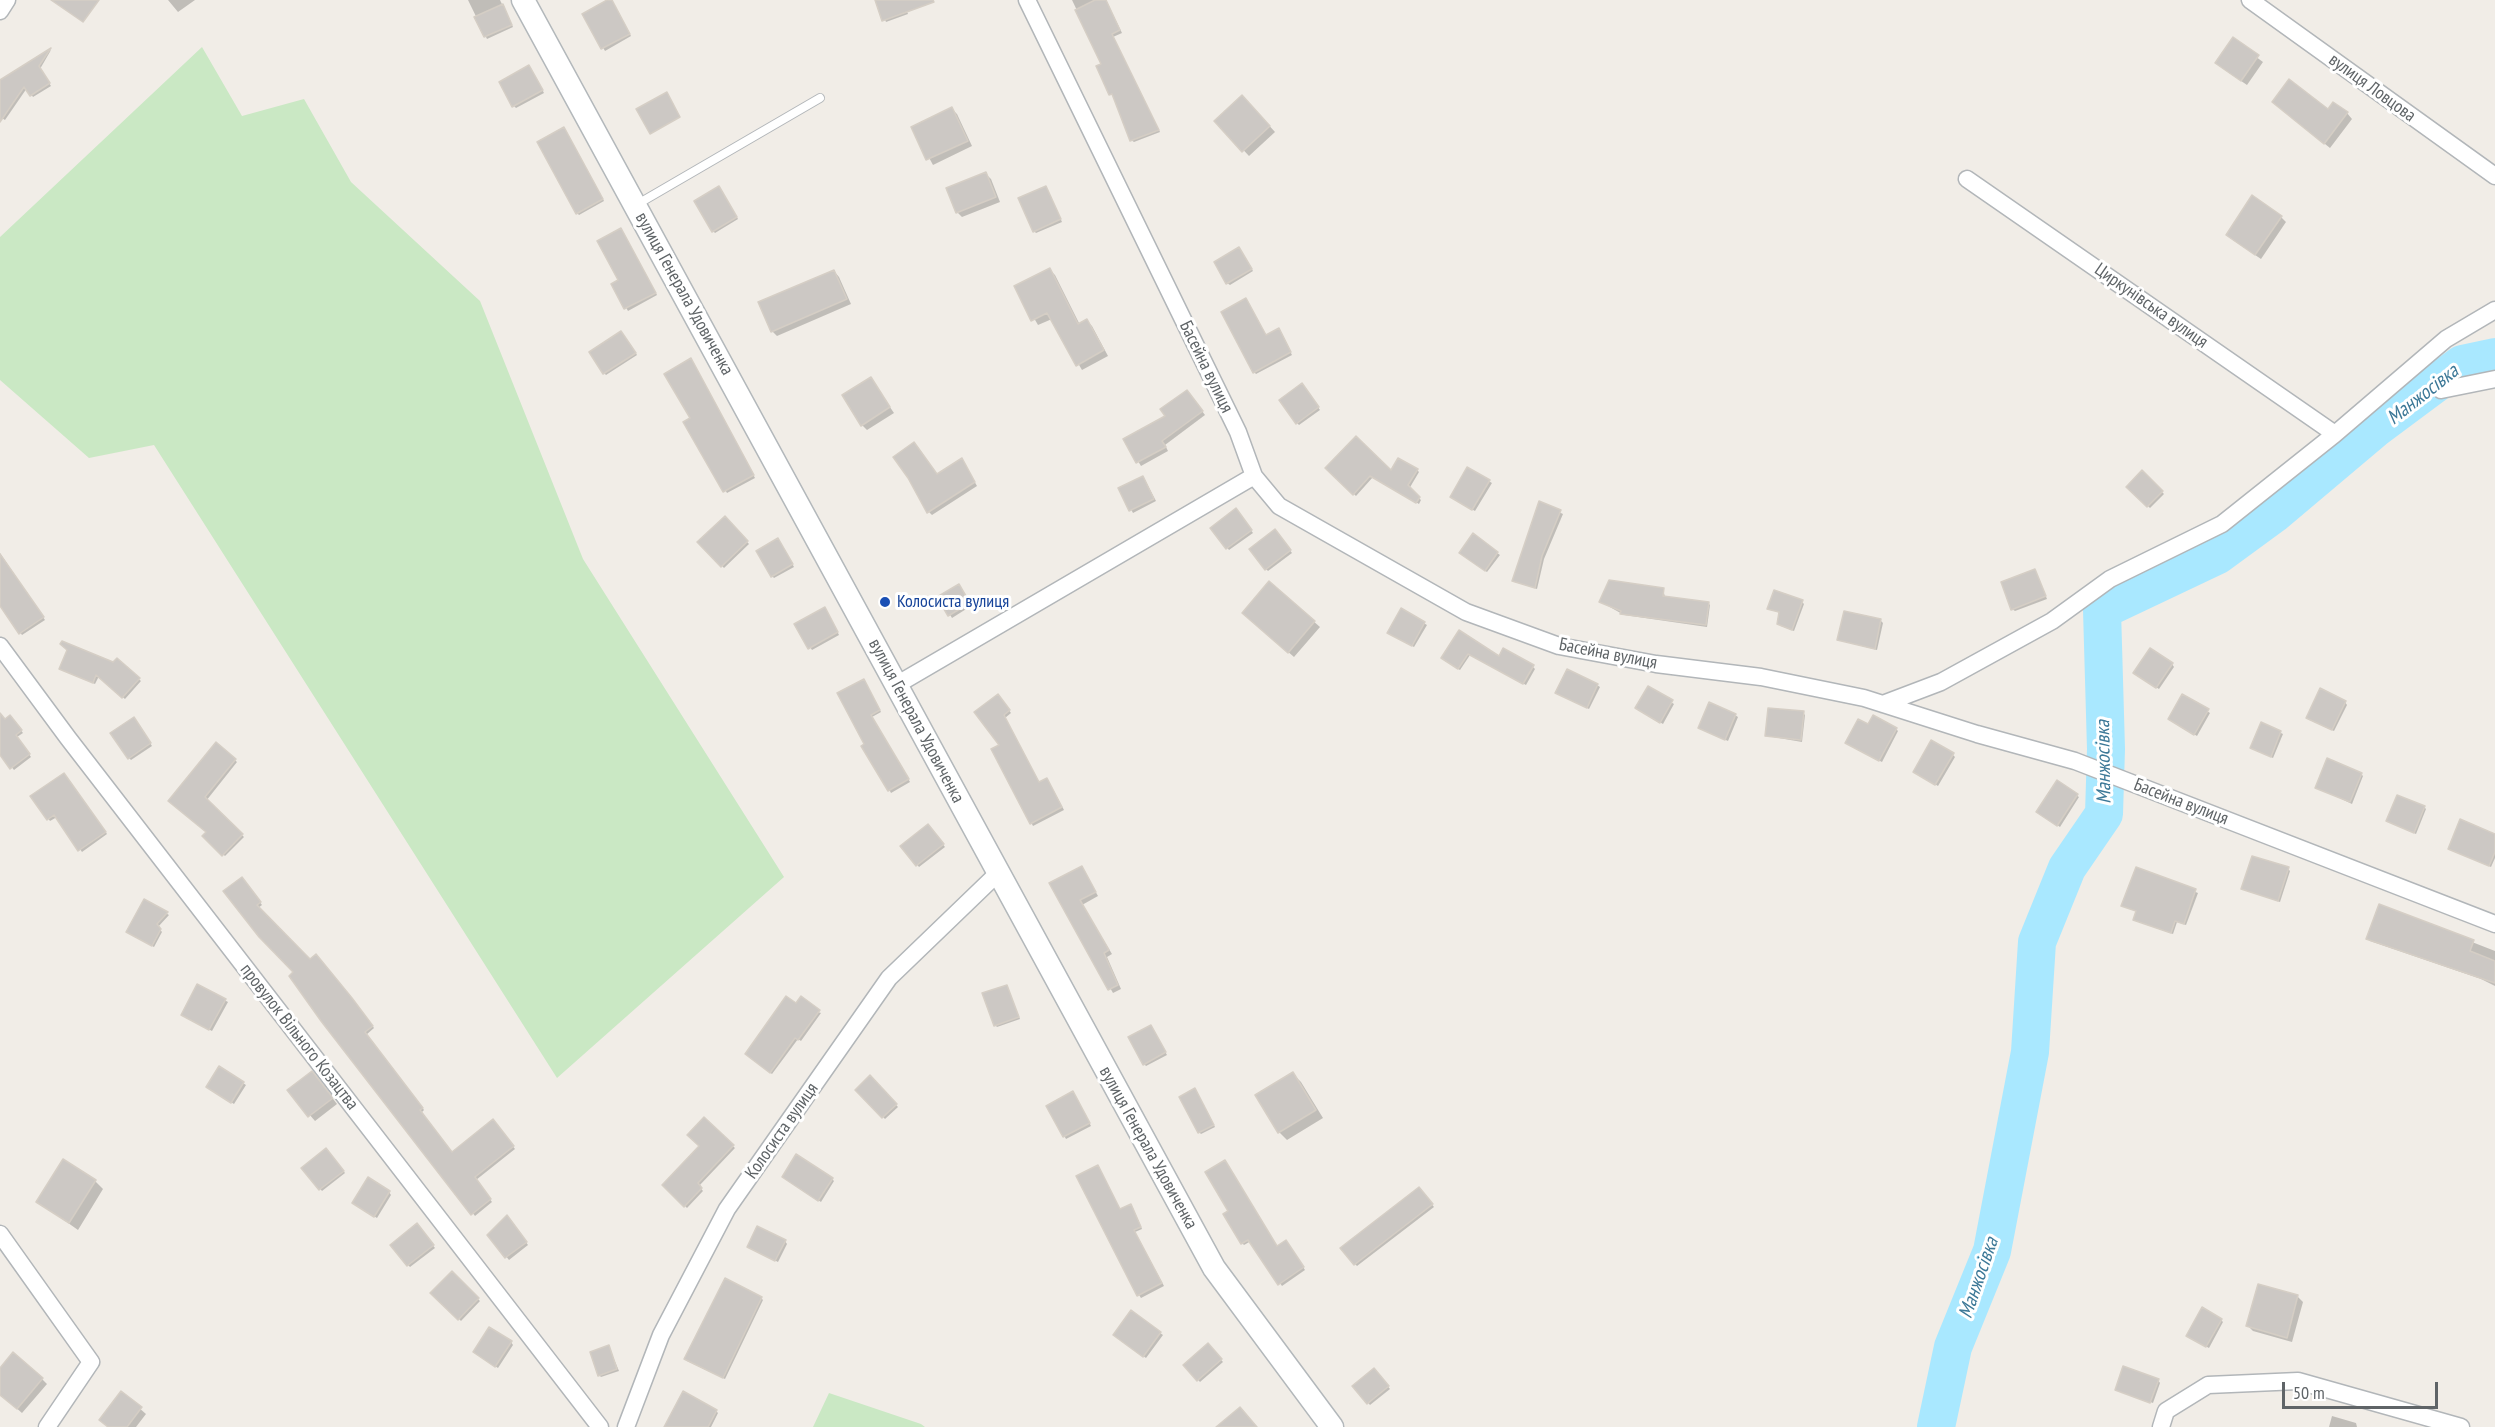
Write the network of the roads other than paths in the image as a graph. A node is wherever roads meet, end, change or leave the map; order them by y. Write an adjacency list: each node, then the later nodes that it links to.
1 (7, 0): 5 (street)
2 (523, 0): 9 (main road, вулиця Генерала Удовиченка)
3 (1027, 0): 14 (street, Басейна вулиця)
4 (2250, 0): 7 (street, вулиця Ловцова)
5 (0, 11)
6 (820, 98): 9 (lane)
7 (2495, 176)
8 (1967, 179): 13 (street, Циркунівська вулиця)
9 (635, 205): 16 (main road, вулиця Генерала Удовиченка)
10 (2495, 310): 13 (street)
11 (2495, 379): 12 (street)
12 (2441, 390)
13 (2335, 434): 17 (street)
14 (1254, 476): 16 (street); 17 (street, Басейна вулиця)
15 (0, 646): 22 (street, провулок Вільного Козацтва)
16 (898, 684): 18 (main road, вулиця Генерала Удовиченка)
17 (1883, 704): 19 (street, Басейна вулиця)
18 (997, 874): 23 (street, Колосиста вулиця); 24 (main road, вулиця Генерала Удовиченка)
19 (2495, 924)
20 (0, 1234): 21 (street)
21 (47, 1427)
22 (600, 1427)
23 (626, 1427)
24 (1332, 1427)
25 (2161, 1427): 26 (street)
26 (2461, 1427)

